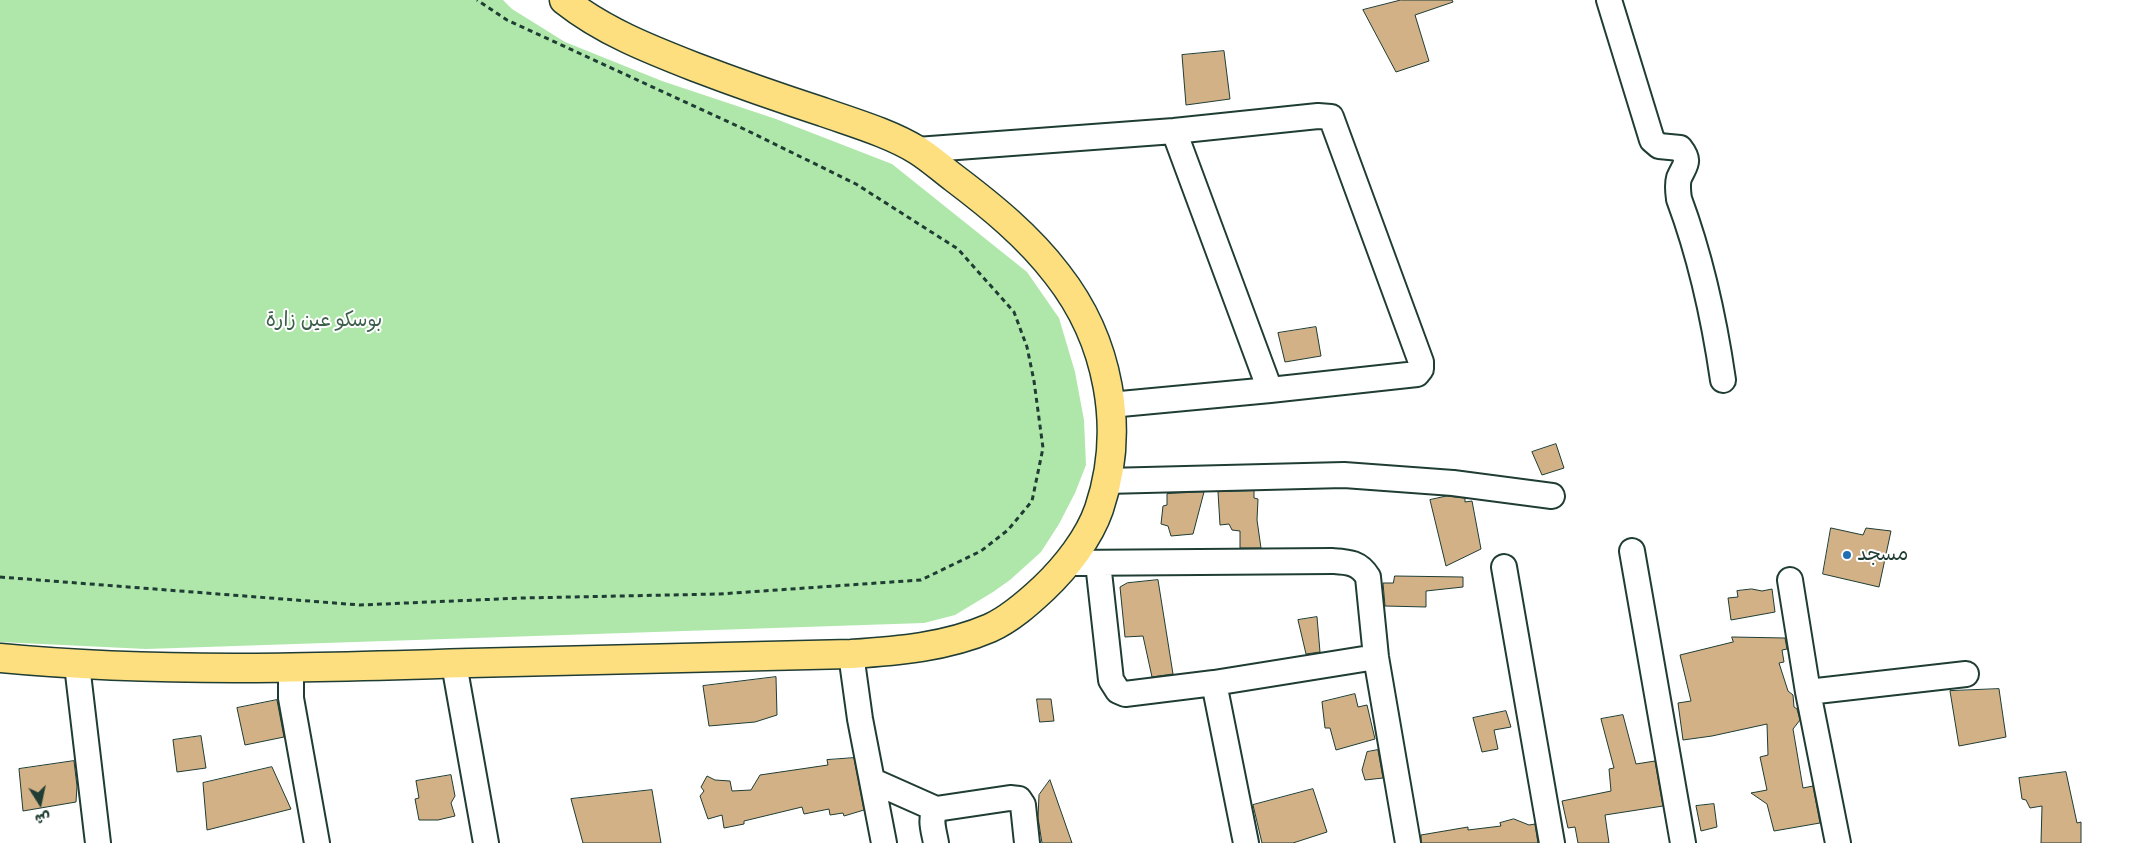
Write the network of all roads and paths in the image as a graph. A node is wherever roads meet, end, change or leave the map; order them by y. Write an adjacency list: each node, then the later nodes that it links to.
1 (477, 0): 15 (path)
2 (564, 0): 5 (main road)
3 (1609, 0): 6 (street)
4 (1174, 131): 5 (street); 7 (street); 7 (street)
5 (917, 150): 8 (main road)
6 (1723, 380)
7 (1270, 390): 8 (street)
8 (1110, 404): 9 (main road)
9 (1106, 481): 10 (street); 12 (main road)
10 (1552, 496)
11 (1632, 551): 37 (street)
12 (1067, 562): 13 (street); 17 (main road)
13 (1098, 563): 18 (street); 24 (street)
14 (1504, 567): 36 (street)
15 (0, 578)
16 (1790, 580): 25 (street)
17 (851, 654): 20 (main road); 26 (street)
18 (1376, 657): 24 (street); 35 (street)
19 (0, 658): 21 (main road)
20 (454, 664): 22 (main road); 30 (street)
21 (77, 665): 22 (main road); 28 (street)
22 (291, 668): 29 (street)
23 (1966, 674): 25 (street)
24 (1214, 683): 34 (street)
25 (1808, 692): 38 (street)
26 (873, 781): 27 (street); 31 (street)
27 (936, 808): 32 (street); 33 (street)
28 (98, 843)
29 (317, 843)
30 (486, 843)
31 (884, 843)
32 (936, 843)
33 (1028, 843)
34 (1246, 843)
35 (1408, 843)
36 (1552, 843)
37 (1683, 843)
38 (1838, 843)

